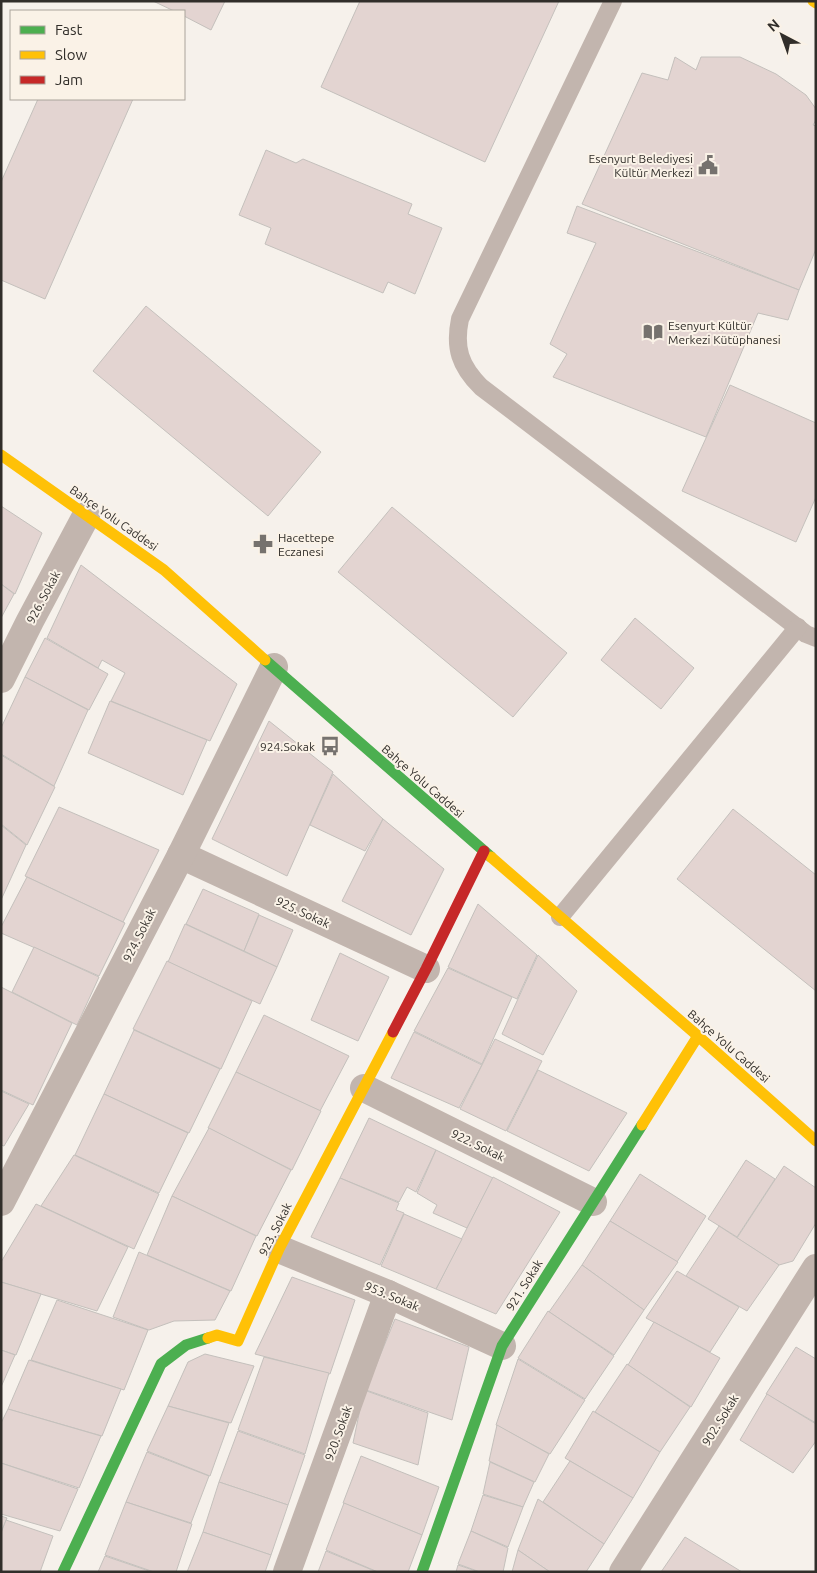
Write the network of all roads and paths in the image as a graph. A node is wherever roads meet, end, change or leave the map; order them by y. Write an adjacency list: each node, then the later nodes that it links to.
1 (613, 1): 4 (lane)
2 (1, 455): 3 (street, Bahçe Yolu Caddesi)
3 (86, 516): 6 (street, Bahçe Yolu Caddesi); 7 (street, 926. Sokak)
4 (798, 627): 5 (lane); 10 (lane)
5 (816, 638)
6 (274, 667): 8 (street, Bahçe Yolu Caddesi); 9 (street, 924. Sokak)
7 (1, 679)
8 (484, 851): 10 (street, Bahçe Yolu Caddesi); 11 (street, 923. Sokak)
9 (181, 855): 11 (street, 925. Sokak); 15 (street, 924. Sokak)
10 (560, 917): 12 (street, Bahçe Yolu Caddesi)
11 (426, 969): 13 (street, 923. Sokak)
12 (698, 1036): 14 (street, Bahçe Yolu Caddesi); 16 (street, 921. Sokak)
13 (364, 1088): 16 (street, 922. Sokak); 17 (street, 923. Sokak)
14 (816, 1141)
15 (1, 1202)
16 (593, 1202): 20 (street, 921. Sokak)
17 (280, 1249): 19 (street, 953. Sokak); 21 (street, 923. Sokak)
18 (816, 1268): 24 (street, 902. Sokak)
19 (388, 1294): 20 (street, 953. Sokak); 22 (street, 920. Sokak)
20 (502, 1346): 23 (street, 921. Sokak)
21 (63, 1572)
22 (287, 1572)
23 (422, 1572)
24 (623, 1572)

